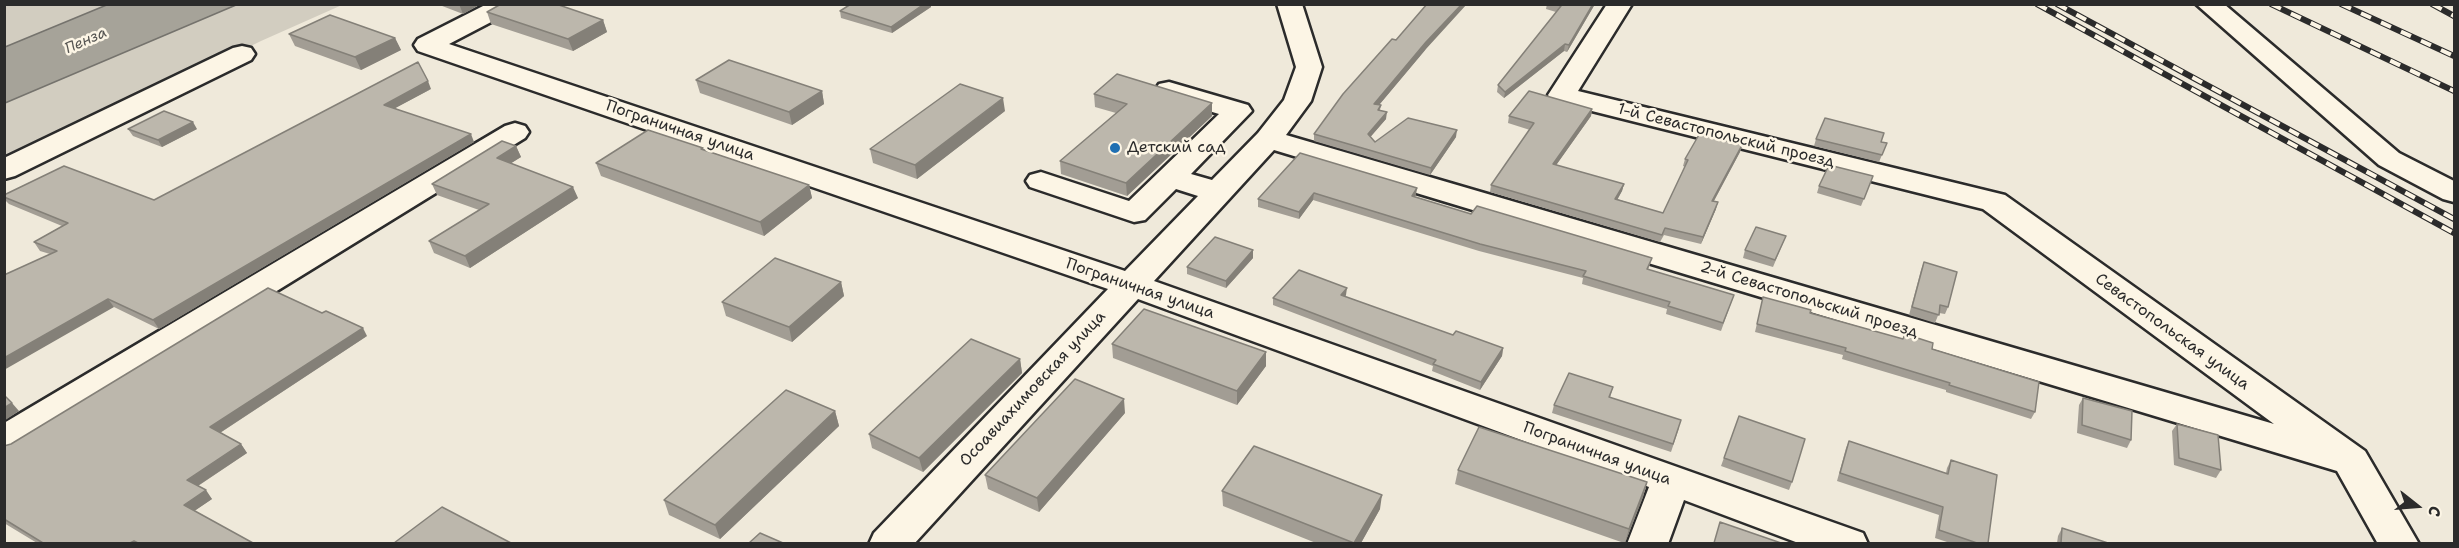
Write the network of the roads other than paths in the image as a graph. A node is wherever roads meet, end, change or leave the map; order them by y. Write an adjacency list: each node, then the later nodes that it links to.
1 (507, 4): 15 (street, Пограничная улица)
2 (1289, 4): 8 (street, Осоавиахимовская улица)
3 (1620, 4): 14 (street, 1-й Севастопольский проезд)
4 (2208, 4): 13 (street)
5 (242, 54): 9 (street)
6 (1153, 85): 10 (street)
7 (515, 132): 16 (street)
8 (1268, 139): 12 (street, Осоавиахимовская улица); 17 (street, 2-й Севастопольский проезд)
9 (4, 170)
10 (1171, 177): 11 (street); 12 (street)
11 (1041, 181)
12 (1217, 192): 15 (street, Осоавиахимовская улица)
13 (2454, 193)
14 (1994, 202): 17 (street, Севастопольская улица)
15 (1131, 285): 18 (street, Пограничная улица); 19 (street, Осоавиахимовская улица)
16 (4, 441)
17 (2351, 461): 22 (street)
18 (1671, 481): 20 (street); 21 (street, Пограничная улица)
19 (889, 543)
20 (1647, 543)
21 (1848, 543)
22 (2399, 543)

